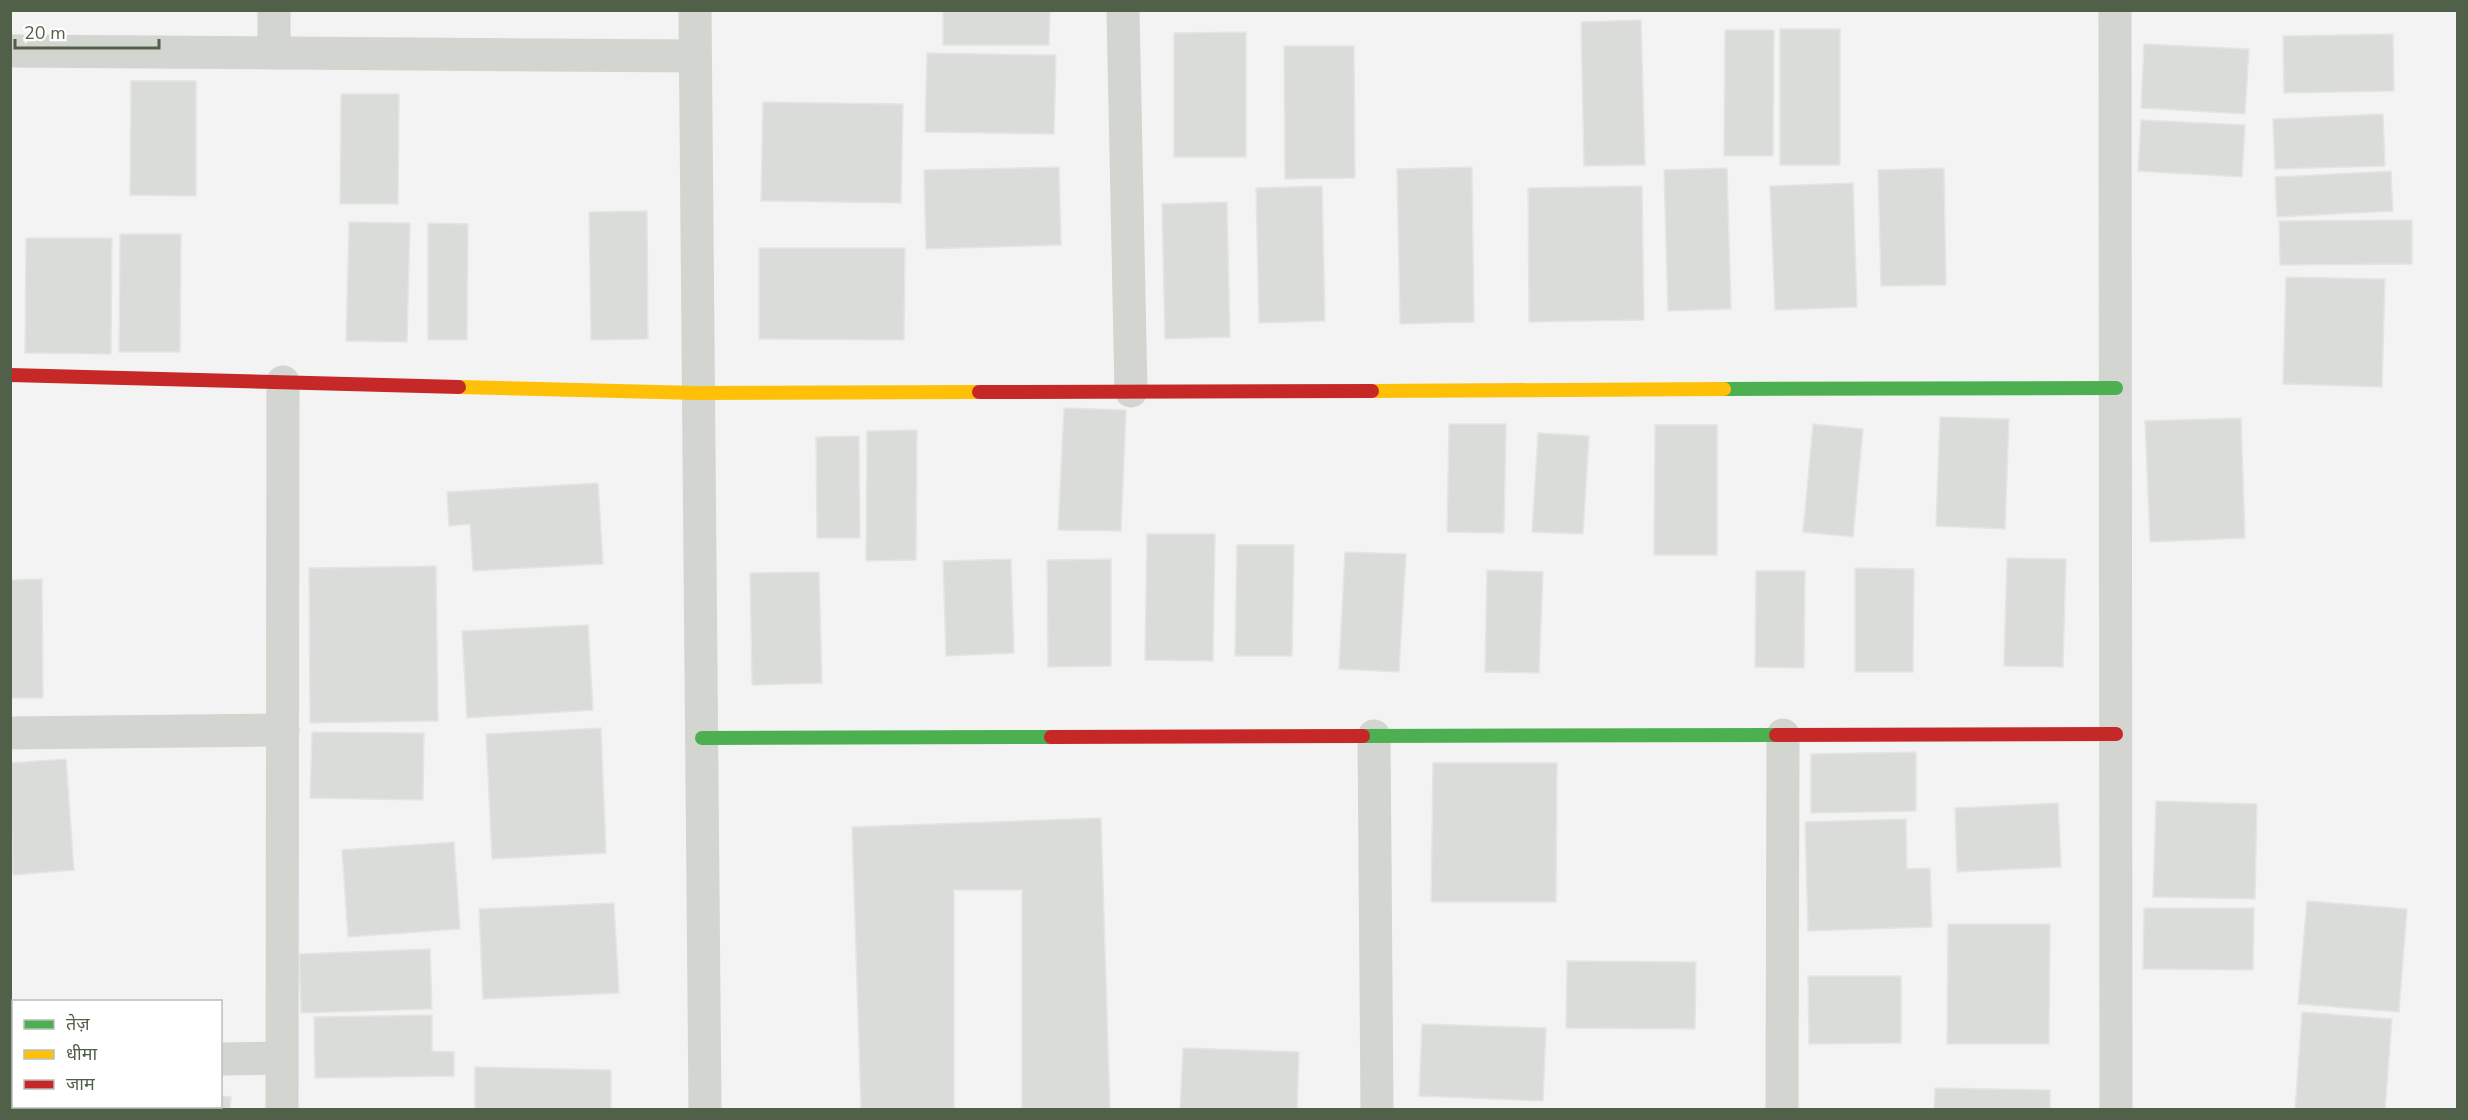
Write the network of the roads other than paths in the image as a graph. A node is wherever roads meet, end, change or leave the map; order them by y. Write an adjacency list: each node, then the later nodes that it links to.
1 (274, 10): 6 (street)
2 (694, 10): 7 (street)
3 (1124, 10): 11 (street)
4 (2115, 10): 10 (street)
5 (10, 51): 6 (street)
6 (274, 53): 7 (street)
7 (695, 56): 12 (street)
8 (10, 375): 9 (street)
9 (283, 382): 12 (street); 13 (street)
10 (2116, 388): 11 (street); 15 (street)
11 (1131, 392): 12 (street)
12 (698, 393): 18 (street)
13 (283, 730): 14 (street); 20 (street)
14 (10, 733)
15 (2116, 734): 16 (street); 25 (street)
16 (1783, 735): 17 (street); 24 (street)
17 (1374, 736): 18 (street); 23 (street)
18 (702, 738): 22 (street)
19 (222, 1059): 20 (street)
20 (282, 1059): 21 (street)
21 (282, 1110)
22 (705, 1110)
23 (1377, 1110)
24 (1782, 1110)
25 (2116, 1110)

